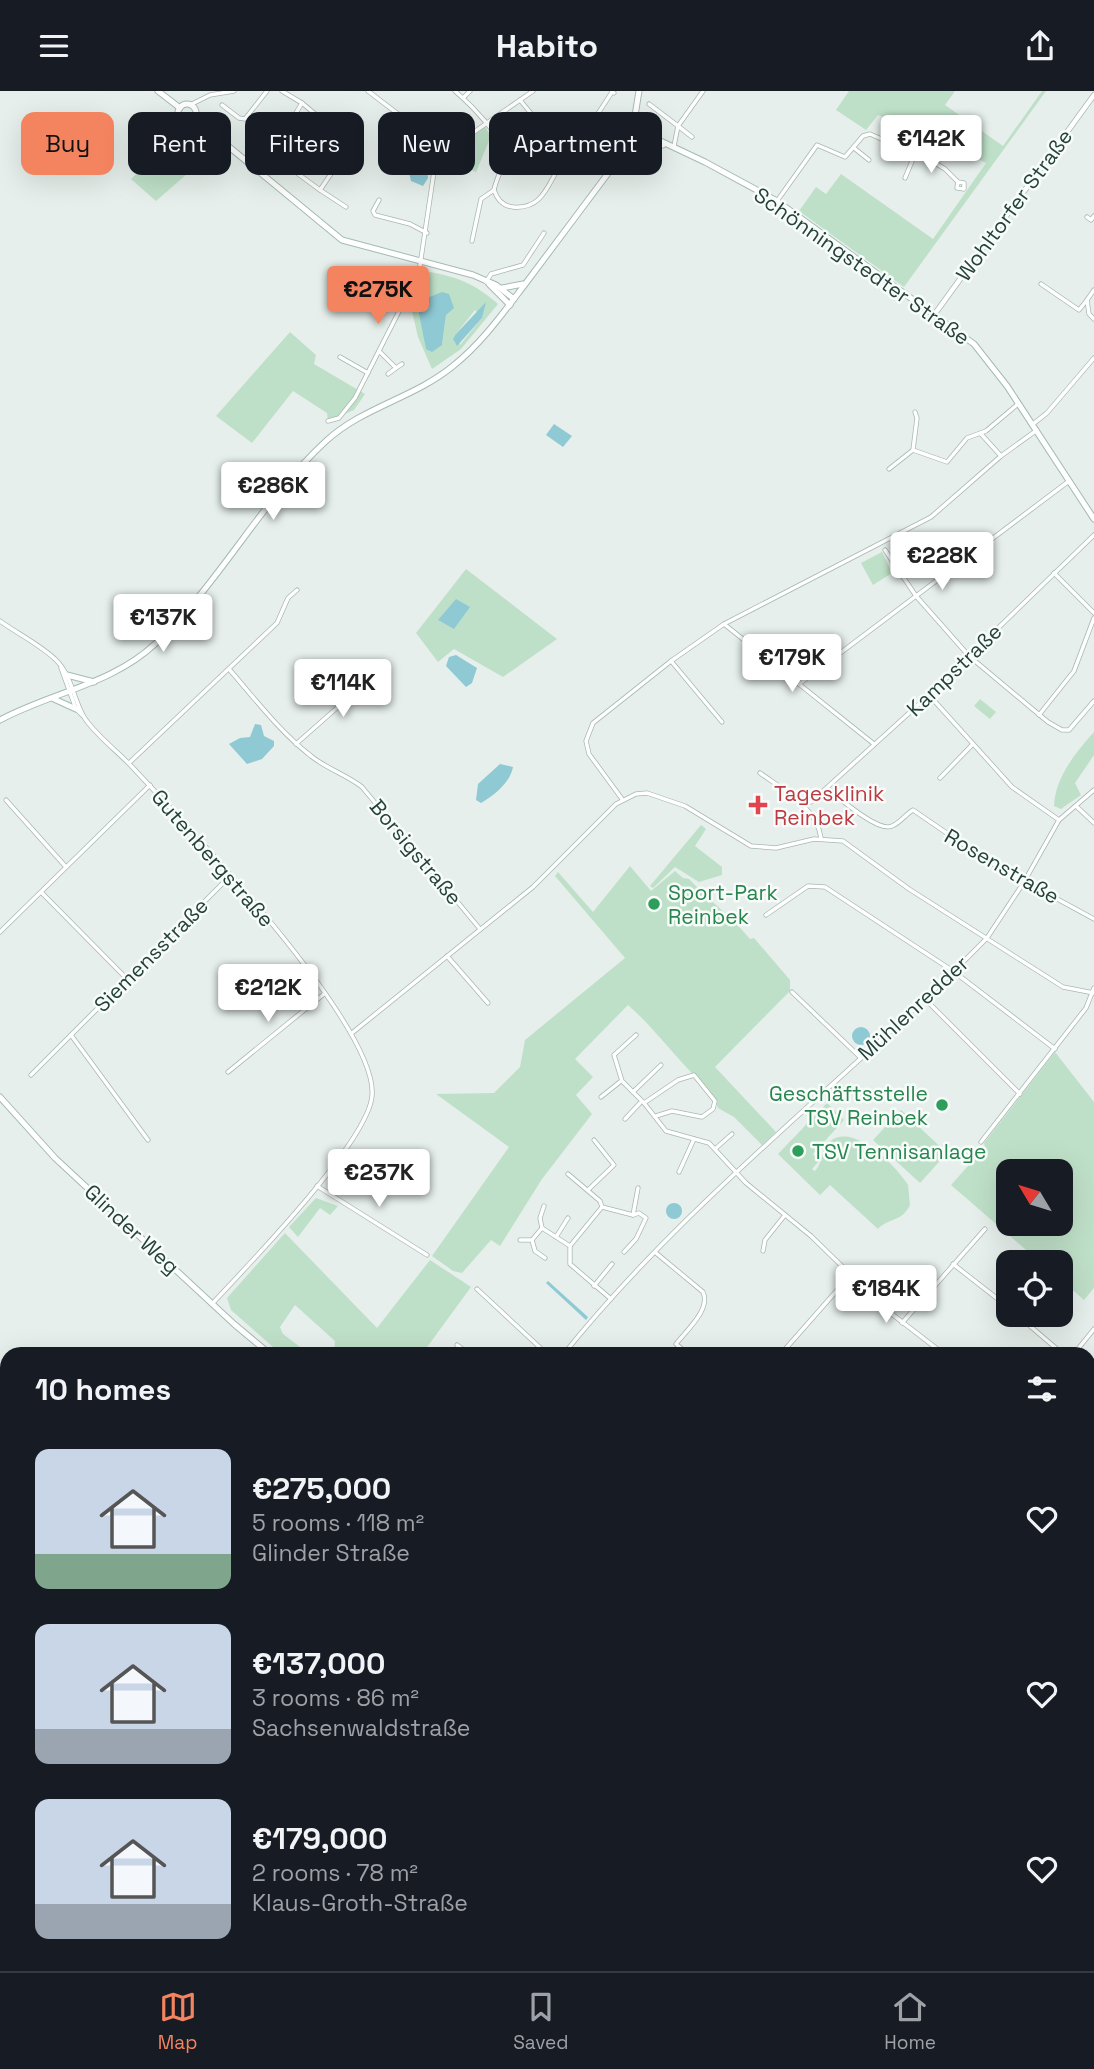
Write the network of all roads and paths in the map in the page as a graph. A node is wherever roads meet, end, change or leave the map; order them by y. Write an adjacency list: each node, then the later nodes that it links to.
1 (158, 91): 19 (main road)
2 (234, 91): 18 (street)
3 (267, 91): 16 (street)
4 (282, 91): 15 (street)
5 (368, 91): 22 (street)
6 (455, 91): 13 (street)
7 (470, 91): 13 (street)
8 (533, 91): 14 (street)
9 (639, 91): 25 (main road)
10 (704, 91): 27 (street)
11 (614, 93): 24 (street)
12 (1094, 95): 61 (street, Wohltorfer Straße)
13 (463, 98): 26 (street)
14 (520, 100): 23 (street); 26 (street)
15 (302, 103): 42 (street); 42 (street)
16 (222, 104)
17 (649, 104): 27 (street)
18 (190, 105): 19 (main road); 21 (main road)
19 (180, 108): 20 (main road)
20 (179, 112)
21 (195, 112)
22 (395, 112)
23 (529, 112)
24 (599, 112)
25 (636, 112)
26 (486, 124): 28 (street); 43 (street)
27 (678, 126): 29 (street); 32 (street)
28 (475, 132)
29 (692, 137)
30 (662, 143): 32 (main road, Schönningstedter Straße)
31 (662, 145): 32 (main road)
32 (673, 148): 45 (main road, Schönningstedter Straße)
33 (854, 148): 35 (street); 36 (street); 45 (street)
34 (231, 150): 52 (main road)
35 (915, 154): 40 (street); 41 (street)
36 (869, 160)
37 (434, 175): 49 (street)
38 (555, 175): 43 (street)
39 (607, 175): 54 (main road)
40 (905, 178)
41 (958, 182)
42 (320, 190): 46 (street)
43 (494, 190): 51 (street)
44 (379, 200): 49 (street)
45 (776, 201): 61 (main road, Schönningstedter Straße)
46 (346, 207)
47 (1094, 216): 48 (street)
48 (1087, 217)
49 (426, 233): 52 (street)
50 (544, 233): 53 (street)
51 (472, 241)
52 (422, 263): 53 (main road); 63 (street)
53 (486, 282): 56 (main road); 60 (main road)
54 (526, 282): 56 (main road); 58 (main road)
55 (1041, 284): 59 (street)
56 (500, 288): 58 (main road)
57 (1094, 290): 59 (street)
58 (514, 299): 60 (main road)
59 (1087, 300): 62 (street)
60 (510, 305): 94 (main road)
61 (934, 315): 70 (main road, Schönningstedter Straße)
62 (1094, 319)
63 (379, 351): 67 (street); 68 (street)
64 (340, 357): 68 (street)
65 (1094, 358): 73 (street)
66 (402, 364): 67 (street)
67 (396, 368): 69 (street)
68 (368, 373): 72 (street)
69 (388, 374)
70 (1018, 404): 73 (main road, Schönningstedter Straße); 74 (street)
71 (915, 412): 75 (street)
72 (328, 421)
73 (1035, 427): 76 (street); 78 (main road, Schönningstedter Straße)
74 (981, 433): 75 (street); 76 (street)
75 (913, 450): 77 (street)
76 (1001, 456): 87 (street)
77 (888, 469)
78 (1070, 480): 79 (main road, Schönningstedter Straße); 84 (street)
79 (1093, 516)
80 (1094, 535): 82 (street, Kampstraße)
81 (885, 550): 84 (street)
82 (1054, 573): 85 (street); 88 (street, Kampstraße)
83 (297, 590): 91 (street)
84 (916, 596): 88 (street); 95 (street)
85 (1094, 615): 101 (street)
86 (0, 621): 90 (street)
87 (724, 624): 89 (street); 95 (street)
88 (969, 656): 97 (street, Kampstraße); 101 (street)
89 (671, 661): 104 (street); 114 (street)
90 (61, 666): 92 (street); 96 (street)
91 (229, 669): 105 (street, Borsigstraße); 108 (street)
92 (67, 675): 94 (main road); 96 (street)
93 (373, 676): 105 (street)
94 (97, 682): 96 (main road)
95 (799, 684): 106 (street)
96 (71, 692): 98 (main road); 100 (street); 102 (street, Gutenbergstraße)
97 (929, 695): 106 (street, Kampstraße); 107 (street)
98 (51, 698): 100 (main road); 103 (main road)
99 (1094, 701): 101 (street)
100 (76, 709): 102 (street)
101 (1039, 715)
102 (83, 716): 108 (street, Gutenbergstraße)
103 (0, 720)
104 (722, 722)
105 (296, 744): 127 (street, Borsigstraße)
106 (874, 744): 112 (street, Kampstraße)
107 (973, 744): 110 (street); 118 (street)
108 (129, 763): 111 (street, Gutenbergstraße)
109 (760, 773): 120 (street)
110 (940, 778)
111 (150, 785): 121 (street); 122 (street, Gutenbergstraße)
112 (827, 788): 116 (street, Kampstraße); 123 (street, Rosenstraße)
113 (1094, 790): 117 (street)
114 (622, 799): 120 (street); 127 (street)
115 (6, 800): 121 (street)
116 (811, 801)
117 (1076, 806): 118 (street); 119 (street)
118 (1059, 820): 123 (street, Mühlenredder)
119 (1094, 823)
120 (821, 839): 129 (street)
121 (66, 867): 124 (street)
122 (231, 875): 132 (street, Siemensstraße); 135 (street, Gutenbergstraße)
123 (1024, 881): 126 (street, Rosenstraße); 129 (street, Mühlenredder)
124 (41, 892): 128 (street); 132 (street)
125 (766, 915): 131 (street)
126 (1094, 919)
127 (480, 929): 130 (street)
128 (0, 932)
129 (987, 938): 131 (street, Mühlenredder); 134 (street)
130 (447, 956): 137 (street); 138 (street)
131 (953, 971): 136 (street, Mühlenredder); 141 (street)
132 (127, 979): 139 (street, Siemensstraße)
133 (792, 992): 142 (street)
134 (1093, 992): 141 (street)
135 (324, 994): 138 (street, Gutenbergstraße); 144 (street)
136 (924, 999): 142 (street, Mühlenredder); 148 (street)
137 (488, 1003)
138 (352, 1033): 163 (street, Gutenbergstraße)
139 (71, 1035): 145 (street, Siemensstraße); 156 (street)
140 (636, 1035): 146 (street)
141 (1055, 1049): 148 (street)
142 (861, 1058): 162 (street, Mühlenredder)
143 (661, 1065): 147 (street)
144 (228, 1072)
145 (31, 1075)
146 (622, 1081): 147 (street); 150 (street)
147 (633, 1092): 151 (street)
148 (1020, 1094): 158 (street)
149 (0, 1097): 189 (main road, Glinder Weg)
150 (601, 1097)
151 (643, 1102): 152 (street); 152 (street); 153 (street)
152 (656, 1116): 155 (street)
153 (625, 1119)
154 (732, 1134): 159 (street)
155 (694, 1139): 159 (street); 160 (street)
156 (148, 1140)
157 (594, 1140): 165 (street)
158 (981, 1142)
159 (715, 1149): 162 (street)
160 (679, 1172)
161 (568, 1174): 165 (street)
162 (738, 1174): 169 (street); 179 (street, Mühlenredder)
163 (317, 1186): 180 (street); 189 (street, Gutenbergstraße)
164 (638, 1188): 168 (street)
165 (588, 1190): 167 (street)
166 (544, 1206): 171 (street)
167 (602, 1207): 168 (street); 176 (street)
168 (633, 1215): 178 (street)
169 (785, 1215): 177 (street); 184 (street)
170 (568, 1218): 173 (street)
171 (542, 1228): 173 (street); 175 (street)
172 (985, 1229): 183 (street)
173 (556, 1237): 176 (street)
174 (520, 1240): 175 (street)
175 (532, 1240): 181 (street)
176 (570, 1246): 185 (street)
177 (763, 1251)
178 (624, 1252)
179 (656, 1253): 188 (street, Mühlenredder); 198 (street)
180 (427, 1255)
181 (545, 1258)
182 (612, 1264): 185 (street)
183 (953, 1264): 187 (street); 190 (street)
184 (848, 1272): 190 (street); 199 (street)
185 (594, 1286): 188 (street)
186 (477, 1289): 196 (street)
187 (996, 1298)
188 (611, 1299): 197 (street, Mühlenredder)
189 (212, 1304): 194 (main road, Glinder Weg)
190 (902, 1323): 200 (street)
191 (1031, 1327): 201 (street)
192 (1094, 1329): 202 (street)
193 (457, 1345): 195 (street)
194 (262, 1347)
195 (460, 1347)
196 (539, 1347)
197 (570, 1347)
198 (680, 1347)
199 (787, 1347)
200 (934, 1347)
201 (1055, 1347)
202 (1079, 1347)

